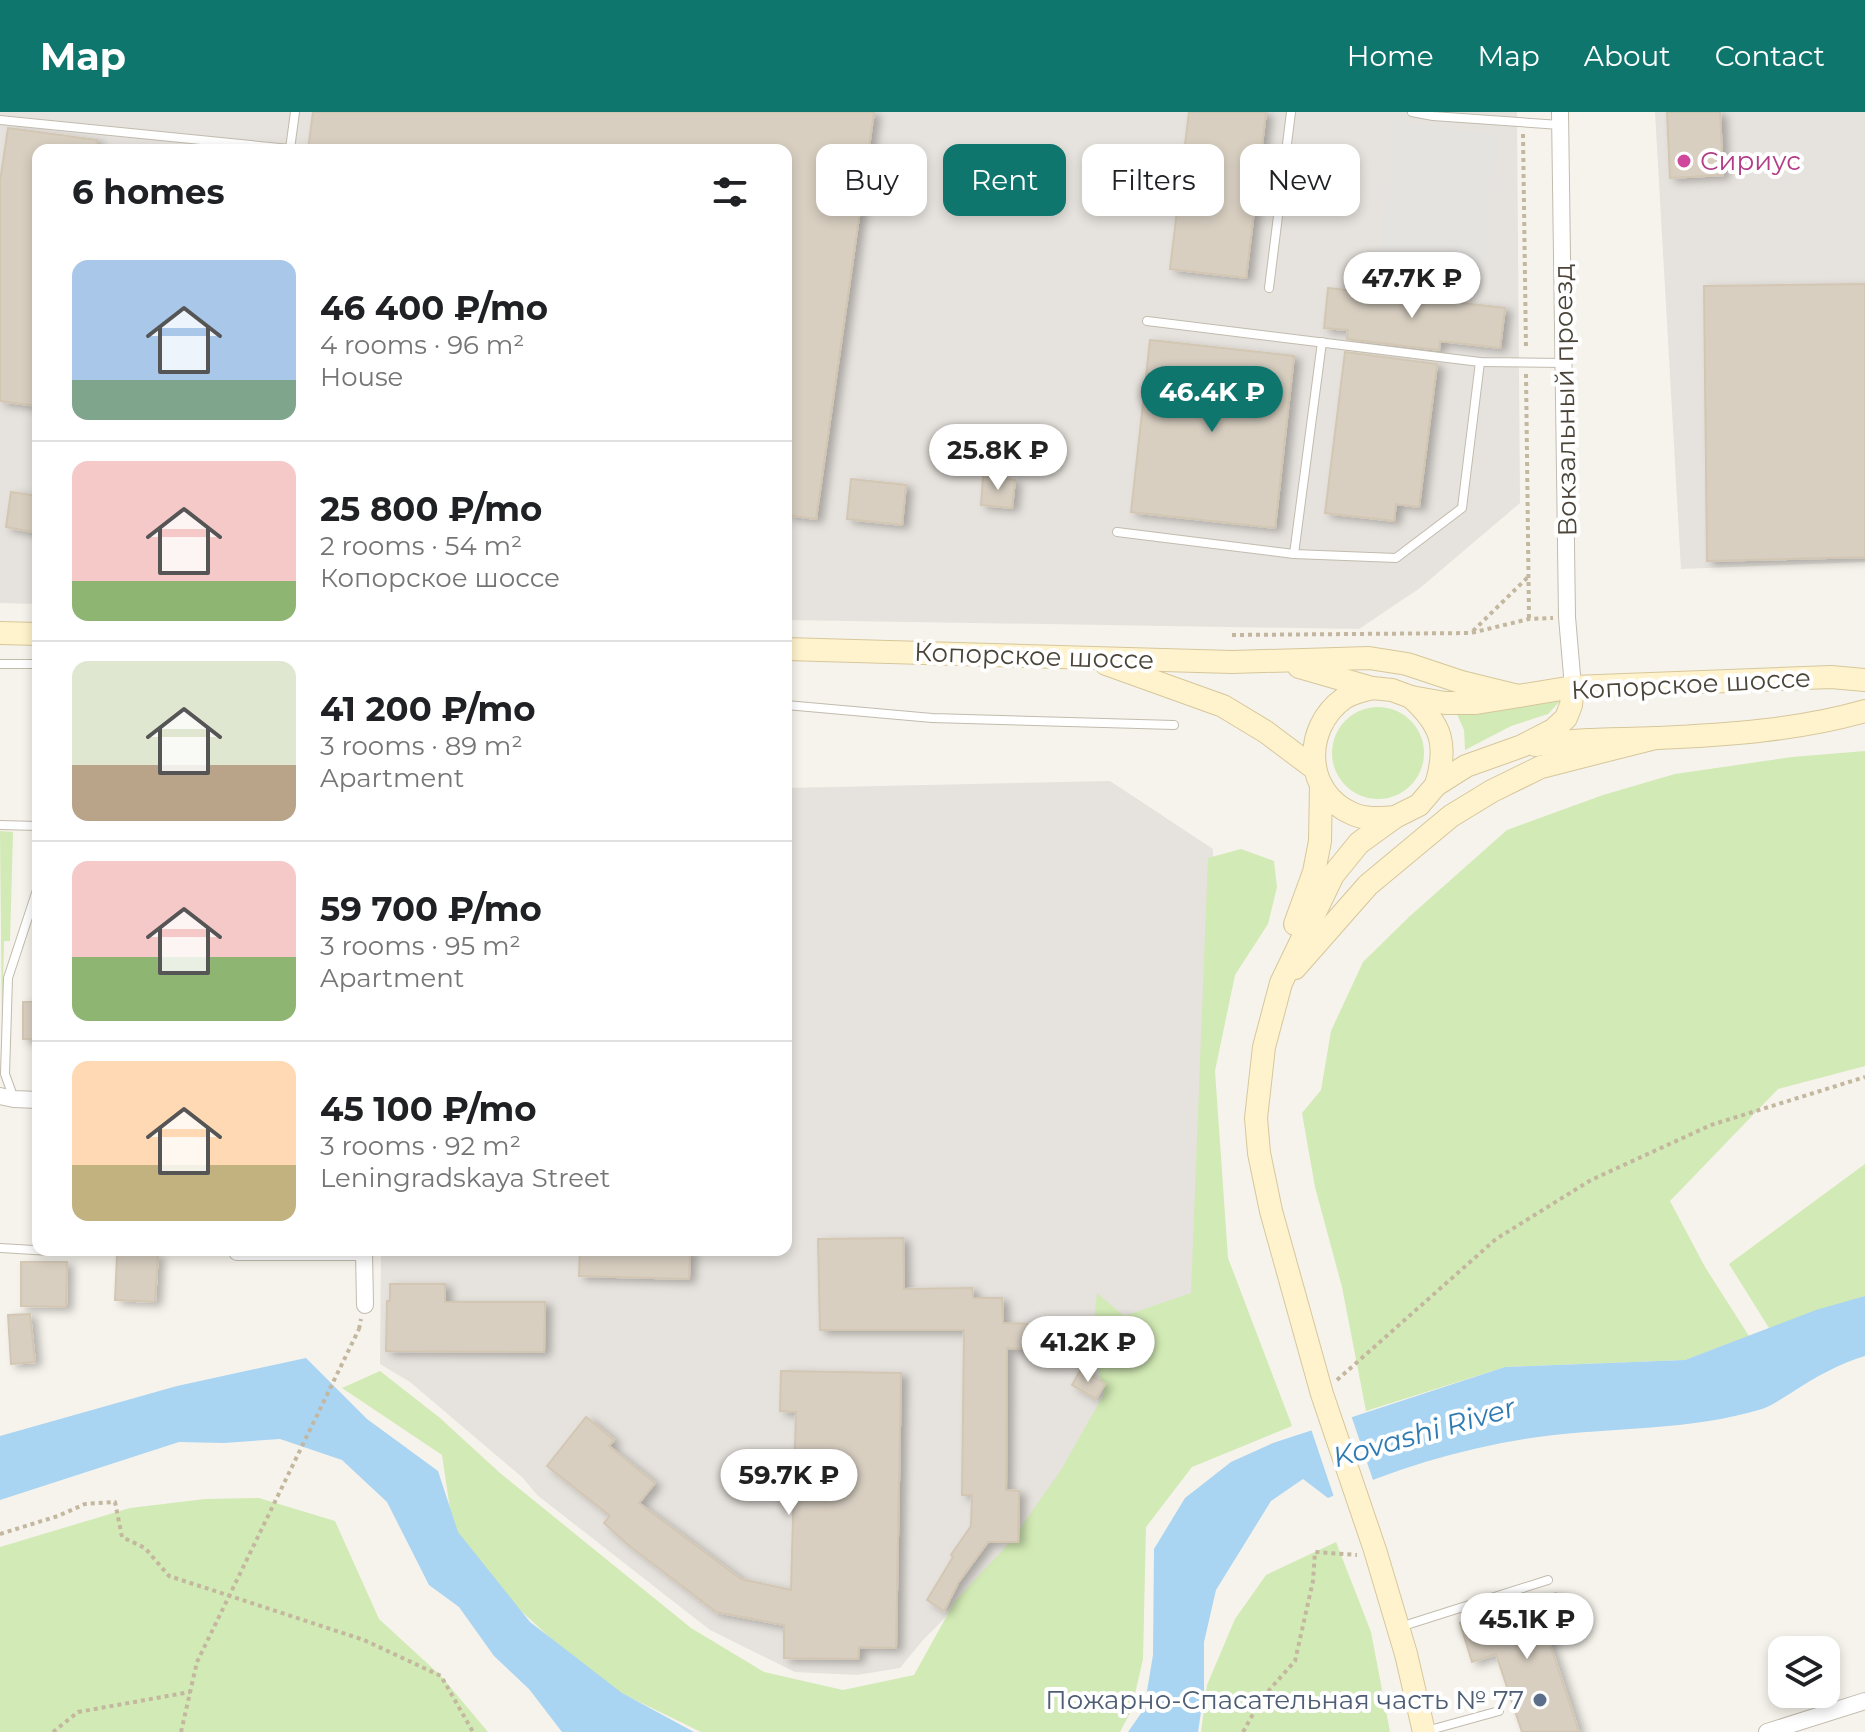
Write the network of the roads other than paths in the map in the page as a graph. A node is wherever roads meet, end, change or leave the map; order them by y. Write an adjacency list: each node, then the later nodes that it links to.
1 (295, 112): 8 (lane)
2 (1291, 112): 9 (lane)
3 (1412, 112): 4 (lane)
4 (1465, 115): 5 (lane)
5 (1560, 119): 13 (street, Вокзальный проезд)
6 (0, 120): 7 (lane)
7 (240, 144)
8 (291, 144)
9 (1269, 288)
10 (1147, 321): 11 (lane)
11 (1322, 342): 12 (lane); 15 (lane)
12 (1480, 362): 13 (lane); 15 (lane)
13 (1564, 363): 24 (street, Вокзальный проезд)
14 (1117, 532): 15 (lane)
15 (1294, 554)
16 (0, 633): 17 (main road)
17 (32, 634)
18 (792, 649): 19 (main road, Копорское шоссе)
19 (1086, 657): 20 (main road, Копорское шоссе); 33 (main road)
20 (1282, 662): 25 (main road); 26 (main road)
21 (0, 664): 22 (lane)
22 (32, 664)
23 (1865, 680): 24 (main road, Копорское шоссе)
24 (1573, 687): 26 (main road, Копорское шоссе); 32 (main road)
25 (1372, 688): 27 (main road); 33 (main road)
26 (1518, 696): 27 (main road, Копорское шоссе)
27 (1411, 697): 34 (main road)
28 (792, 706): 30 (lane)
29 (1865, 711): 31 (main road)
30 (1174, 725)
31 (1655, 738): 32 (main road); 39 (main road)
32 (1522, 746): 34 (main road)
33 (1318, 776): 35 (main road); 39 (main road)
34 (1436, 785): 35 (main road)
35 (1395, 817): 39 (main road)
36 (0, 825): 37 (lane)
37 (32, 826)
38 (32, 909): 40 (lane)
39 (1281, 983): 47 (main road)
40 (7, 1098): 41 (street)
41 (32, 1100)
42 (0, 1248): 43 (lane)
43 (32, 1250)
44 (364, 1256): 45 (street)
45 (365, 1305)
46 (1548, 1580): 47 (lane)
47 (1398, 1628): 50 (main road)
48 (1865, 1701): 51 (street)
49 (1499, 1711): 50 (lane)
50 (1424, 1732)
51 (1767, 1732)

